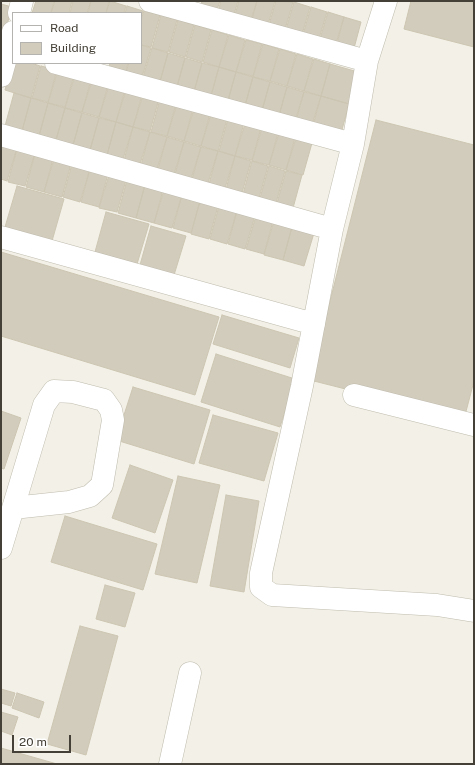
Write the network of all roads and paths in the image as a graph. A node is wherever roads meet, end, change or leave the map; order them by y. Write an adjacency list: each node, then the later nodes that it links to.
1 (22, 1): 4 (street)
2 (150, 1): 6 (street)
3 (386, 1): 6 (street)
4 (19, 12)
5 (9, 45): 8 (street)
6 (367, 62): 10 (street)
7 (60, 64): 10 (street)
8 (1, 76)
9 (1, 135): 11 (street)
10 (353, 144): 11 (street)
11 (332, 229): 13 (street)
12 (1, 237): 13 (street)
13 (314, 324): 18 (street)
14 (354, 395): 15 (street)
15 (474, 425)
16 (13, 508): 16 (street); 17 (street)
17 (1, 548)
18 (474, 611)
19 (190, 673): 20 (street)
20 (170, 764)

